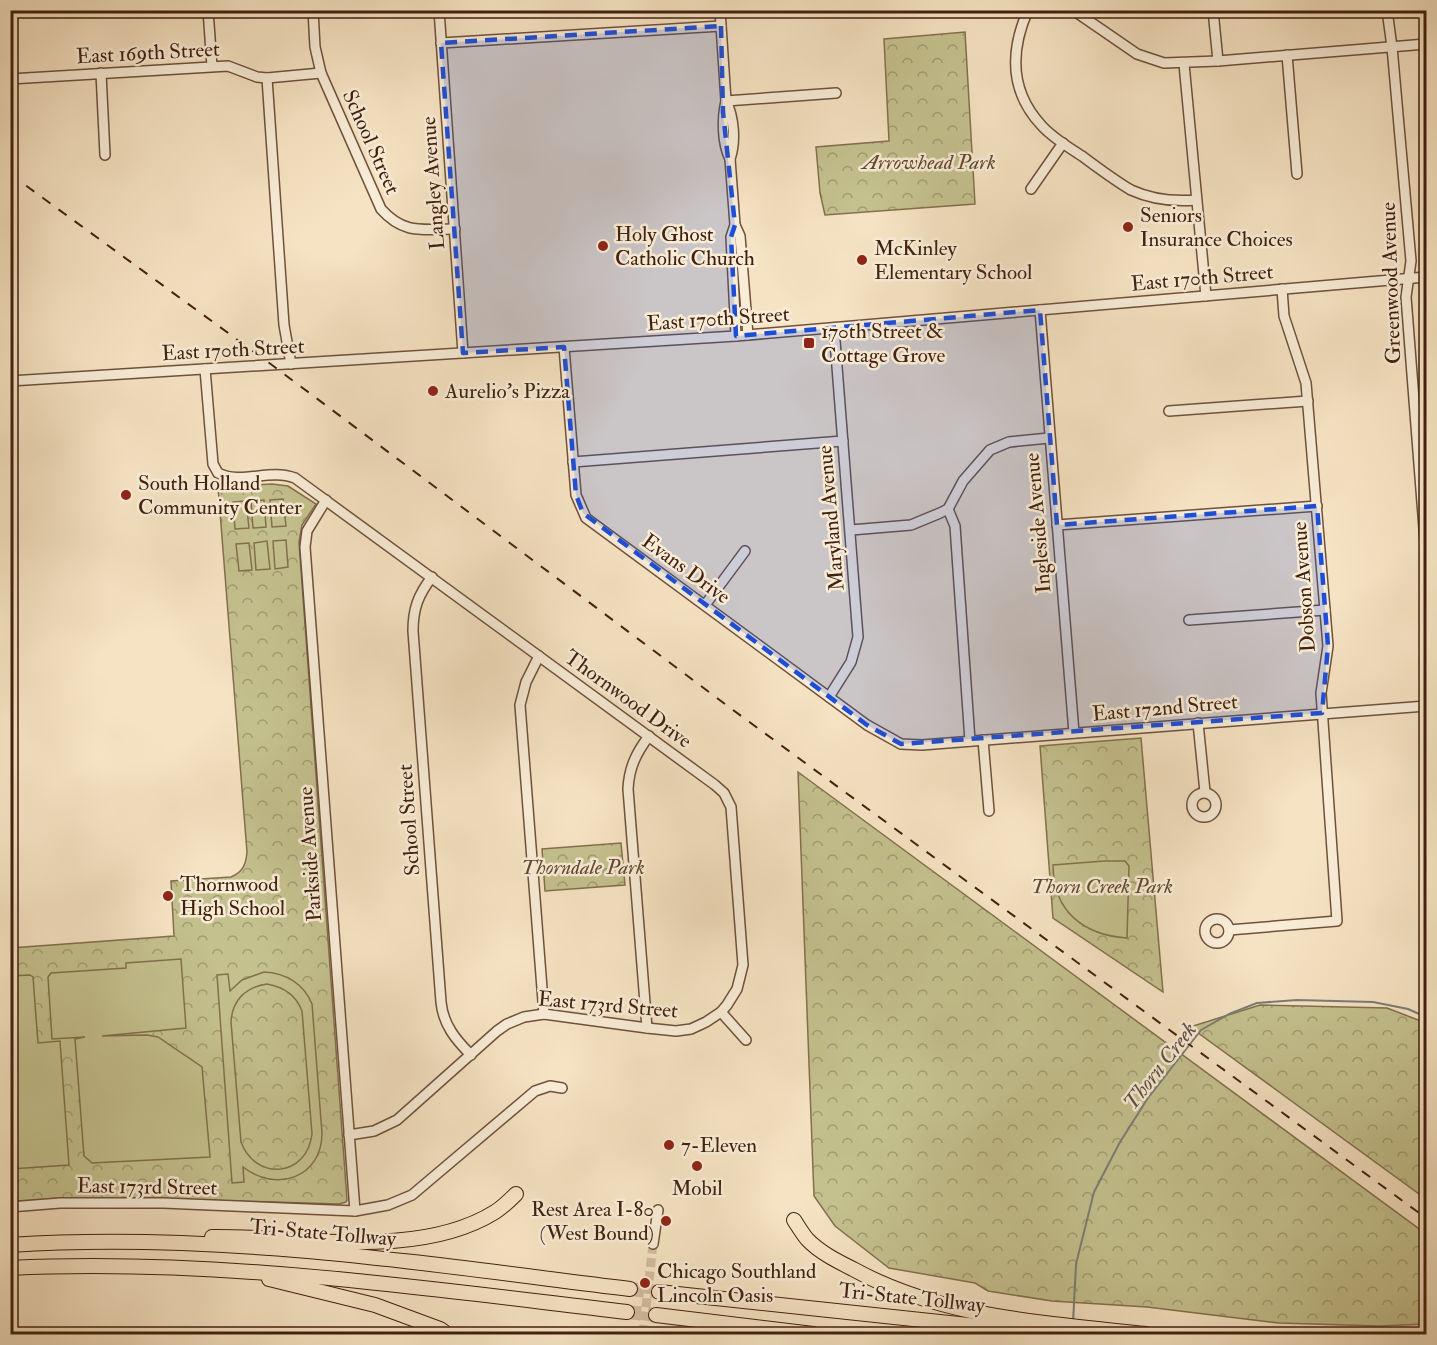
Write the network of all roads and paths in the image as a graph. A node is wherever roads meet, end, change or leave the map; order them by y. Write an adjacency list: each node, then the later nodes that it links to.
1 (208, 10): 16 (street)
2 (313, 10): 18 (street, School Street)
3 (439, 10): 10 (street, Langley Avenue)
4 (720, 10): 9 (street)
5 (1028, 10): 23 (street)
6 (1213, 10): 14 (street)
7 (1387, 10): 12 (street, Greenwood Avenue)
8 (1079, 12): 15 (street)
9 (721, 26): 10 (street); 22 (street)
10 (441, 43): 29 (street, Langley Avenue)
11 (1426, 44): 12 (street)
12 (1392, 47): 13 (street); 31 (street, Greenwood Avenue)
13 (1287, 55): 14 (street); 25 (street)
14 (1218, 61): 15 (street)
15 (1184, 64): 27 (street)
16 (212, 66): 17 (street, East 169th Street); 19 (street, East 169th Street)
17 (101, 73): 20 (street, East 169th Street); 24 (street)
18 (321, 73): 19 (street, East 169th Street); 29 (street, School Street)
19 (267, 78): 40 (street)
20 (10, 79)
21 (836, 93): 22 (street)
22 (726, 100): 28 (street)
23 (1063, 143): 26 (street); 27 (street)
24 (105, 155)
25 (1297, 174)
26 (1031, 189)
27 (1196, 200): 33 (street)
28 (735, 225): 36 (street); 37 (street)
29 (454, 229): 39 (street, Langley Avenue)
30 (1426, 277): 31 (street, East 170th Street)
31 (1408, 278): 32 (street, East 170th Street); 54 (street, Greenwood Avenue)
32 (1282, 289): 33 (street, East 170th Street); 43 (street, Dobson Avenue)
33 (1206, 296): 34 (street, East 170th Street)
34 (1040, 310): 35 (street, East 170th Street); 45 (street, Ingleside Avenue)
35 (834, 328): 36 (street, East 170th Street); 46 (street, Maryland Avenue)
36 (748, 335): 37 (street, East 170th Street)
37 (736, 336): 38 (street, East 170th Street)
38 (564, 347): 39 (street, East 170th Street); 47 (street, Evans Drive)
39 (463, 353): 40 (street, East 170th Street)
40 (291, 364): 41 (street, East 170th Street)
41 (205, 369): 42 (street, East 170th Street); 48 (street, Thornwood Drive)
42 (10, 381)
43 (1308, 401): 44 (street); 49 (street, Dobson Avenue)
44 (1169, 411)
45 (1049, 438): 50 (street); 51 (street, Ingleside Avenue)
46 (843, 441): 47 (street); 52 (street, Maryland Avenue)
47 (573, 462): 56 (street, Evans Drive)
48 (327, 500): 55 (street, Thornwood Drive); 78 (street, Parkside Avenue)
49 (1317, 506): 51 (street); 57 (street, Dobson Avenue)
50 (948, 509): 52 (street); 67 (street)
51 (1057, 525): 64 (street, Ingleside Avenue)
52 (851, 530): 60 (street, Maryland Avenue)
53 (745, 551): 56 (street)
54 (1426, 554)
55 (432, 577): 59 (street, Thornwood Drive); 76 (street, School Street)
56 (705, 605): 60 (street, Evans Drive)
57 (1325, 610): 58 (street); 62 (street, Dobson Avenue)
58 (1189, 620)
59 (539, 656): 65 (street, Thornwood Drive); 73 (street)
60 (829, 697): 68 (street, Evans Drive)
61 (1426, 705): 62 (street, East 172nd Street)
62 (1322, 713): 63 (street, East 172nd Street); 71 (street, Dobson Avenue)
63 (1198, 723): 64 (street, East 172nd Street); 69 (street)
64 (1074, 733): 66 (street, East 172nd Street)
65 (648, 736): 72 (street, Thornwood Drive); 74 (street)
66 (983, 740): 67 (street, East 172nd Street); 70 (street)
67 (970, 741): 68 (street, East 172nd Street)
68 (907, 745)
69 (1205, 792)
70 (989, 811)
71 (1229, 930)
72 (721, 1012): 74 (street, East 173rd Street); 75 (street)
73 (544, 1014): 74 (street, East 173rd Street); 76 (street, East 173rd Street)
74 (647, 1028)
75 (746, 1040)
76 (471, 1055): 78 (street, East 173rd Street)
77 (562, 1088): 82 (street, East 173rd Street)
78 (349, 1135): 82 (street, Parkside Avenue)
79 (516, 1194): 84 (highway)
80 (10, 1207): 82 (street, East 173rd Street)
81 (658, 1210): 85 (street)
82 (356, 1211)
83 (794, 1220): 93 (highway)
84 (138, 1244): 86 (highway, Tri-State Tollway); 89 (highway, Tri-State Tollway)
85 (653, 1244)
86 (10, 1245)
87 (10, 1268): 88 (highway, Tri-State Tollway)
88 (230, 1269): 91 (highway, Tri-State Tollway); 94 (highway)
89 (630, 1289)
90 (659, 1292): 93 (highway, Tri-State Tollway)
91 (627, 1312)
92 (656, 1315): 95 (highway)
93 (1028, 1326): 96 (highway, Tri-State Tollway); 97 (highway)
94 (447, 1335)
95 (813, 1335)
96 (1053, 1335)
97 (1146, 1335)

